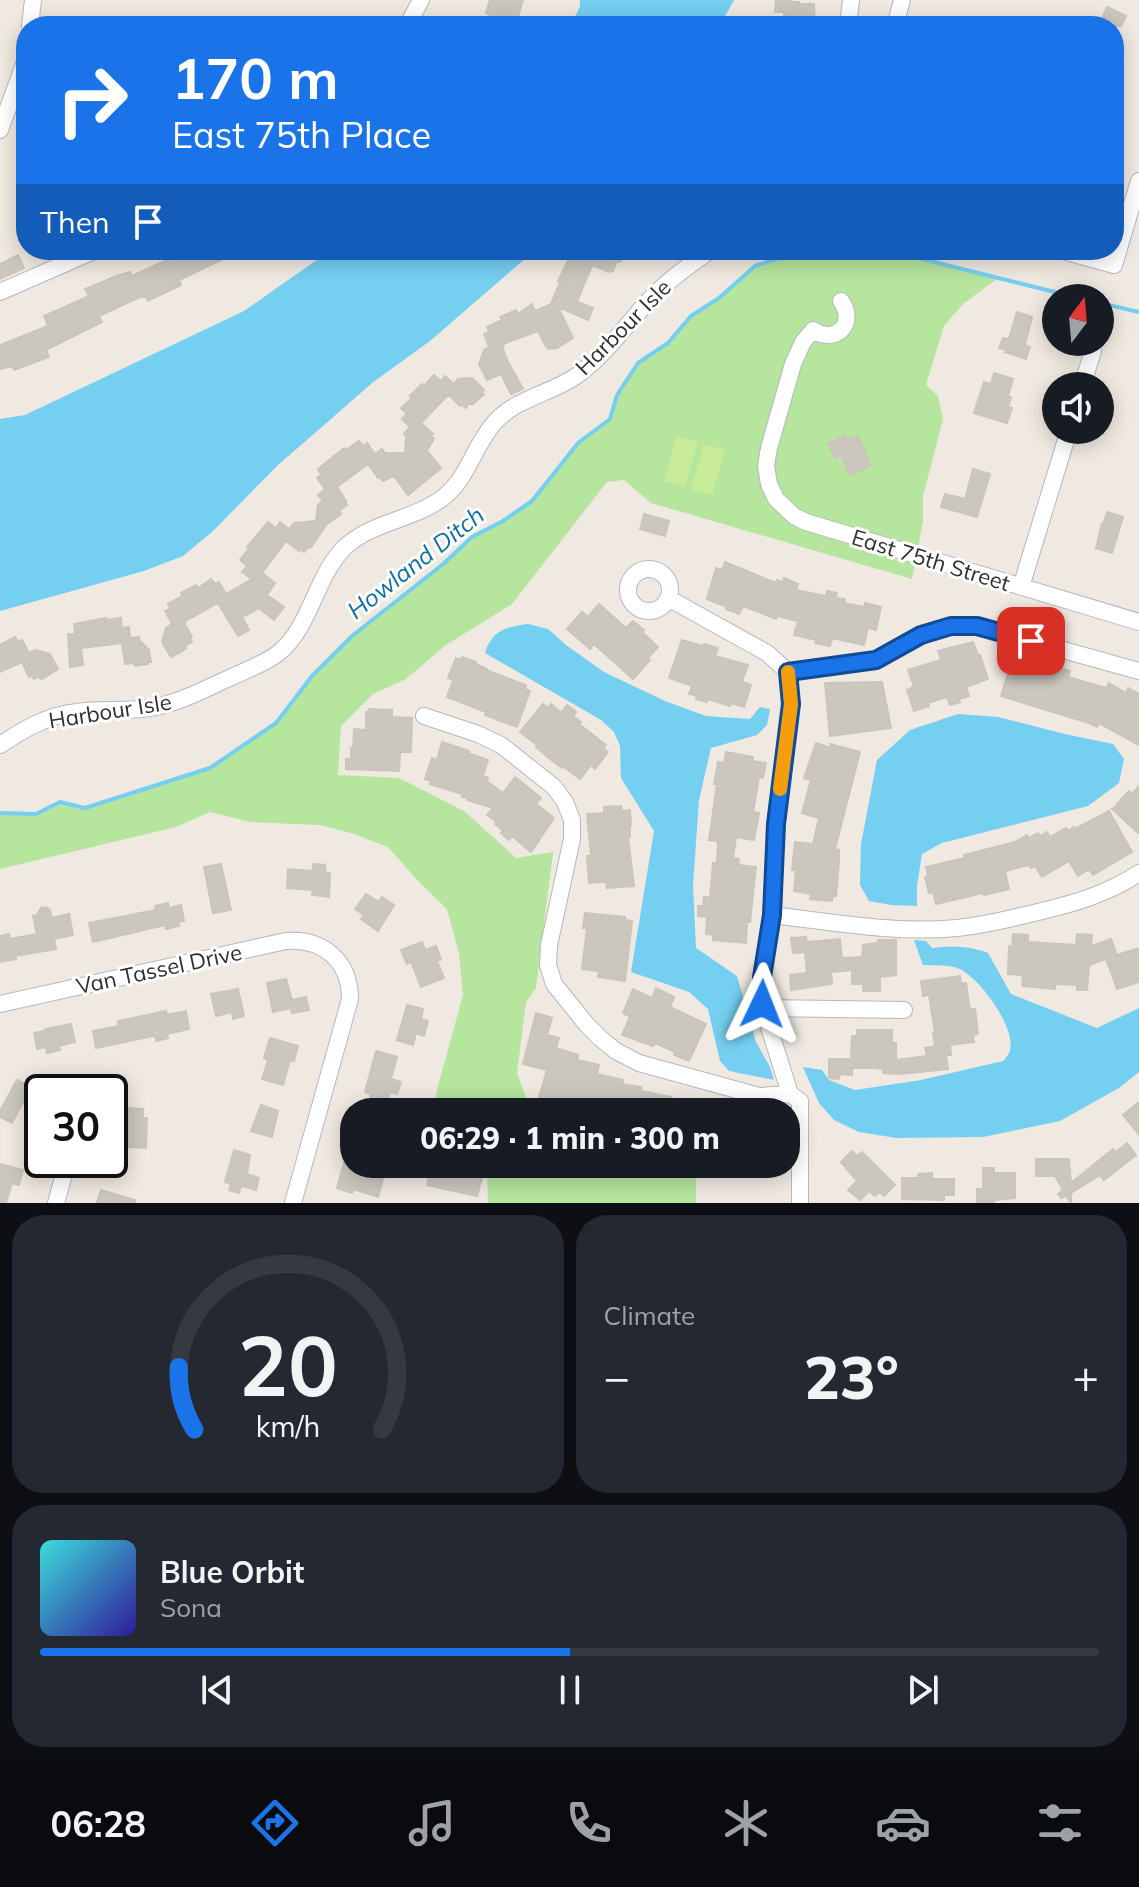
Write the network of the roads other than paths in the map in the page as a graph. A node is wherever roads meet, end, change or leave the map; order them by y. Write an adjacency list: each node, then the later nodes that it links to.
1 (16, 79): 2 (street)
2 (5, 101): 3 (street)
3 (0, 130)
4 (1139, 181): 5 (street)
5 (1124, 231)
6 (73, 260): 10 (street)
7 (698, 260): 19 (street, Harbour Isle)
8 (1096, 260): 9 (street)
9 (1115, 260)
10 (0, 292)
11 (841, 301): 13 (street, East 75th Street)
12 (1065, 444): 13 (street)
13 (1021, 587): 15 (street, East 75th Street)
14 (668, 598): 17 (street)
15 (1139, 622)
16 (1139, 671): 17 (street)
17 (788, 672): 21 (street)
18 (424, 716): 26 (street)
19 (0, 745)
20 (1139, 873): 21 (street)
21 (772, 915): 23 (street)
22 (0, 1004): 32 (street, Van Tassel Drive)
23 (763, 1008): 24 (street); 25 (street)
24 (904, 1010)
25 (790, 1094): 26 (street); 28 (street)
26 (759, 1096): 27 (street)
27 (762, 1098)
28 (796, 1098)
29 (63, 1178): 31 (street)
30 (800, 1178): 33 (street)
31 (56, 1203)
32 (293, 1203)
33 (800, 1203)

